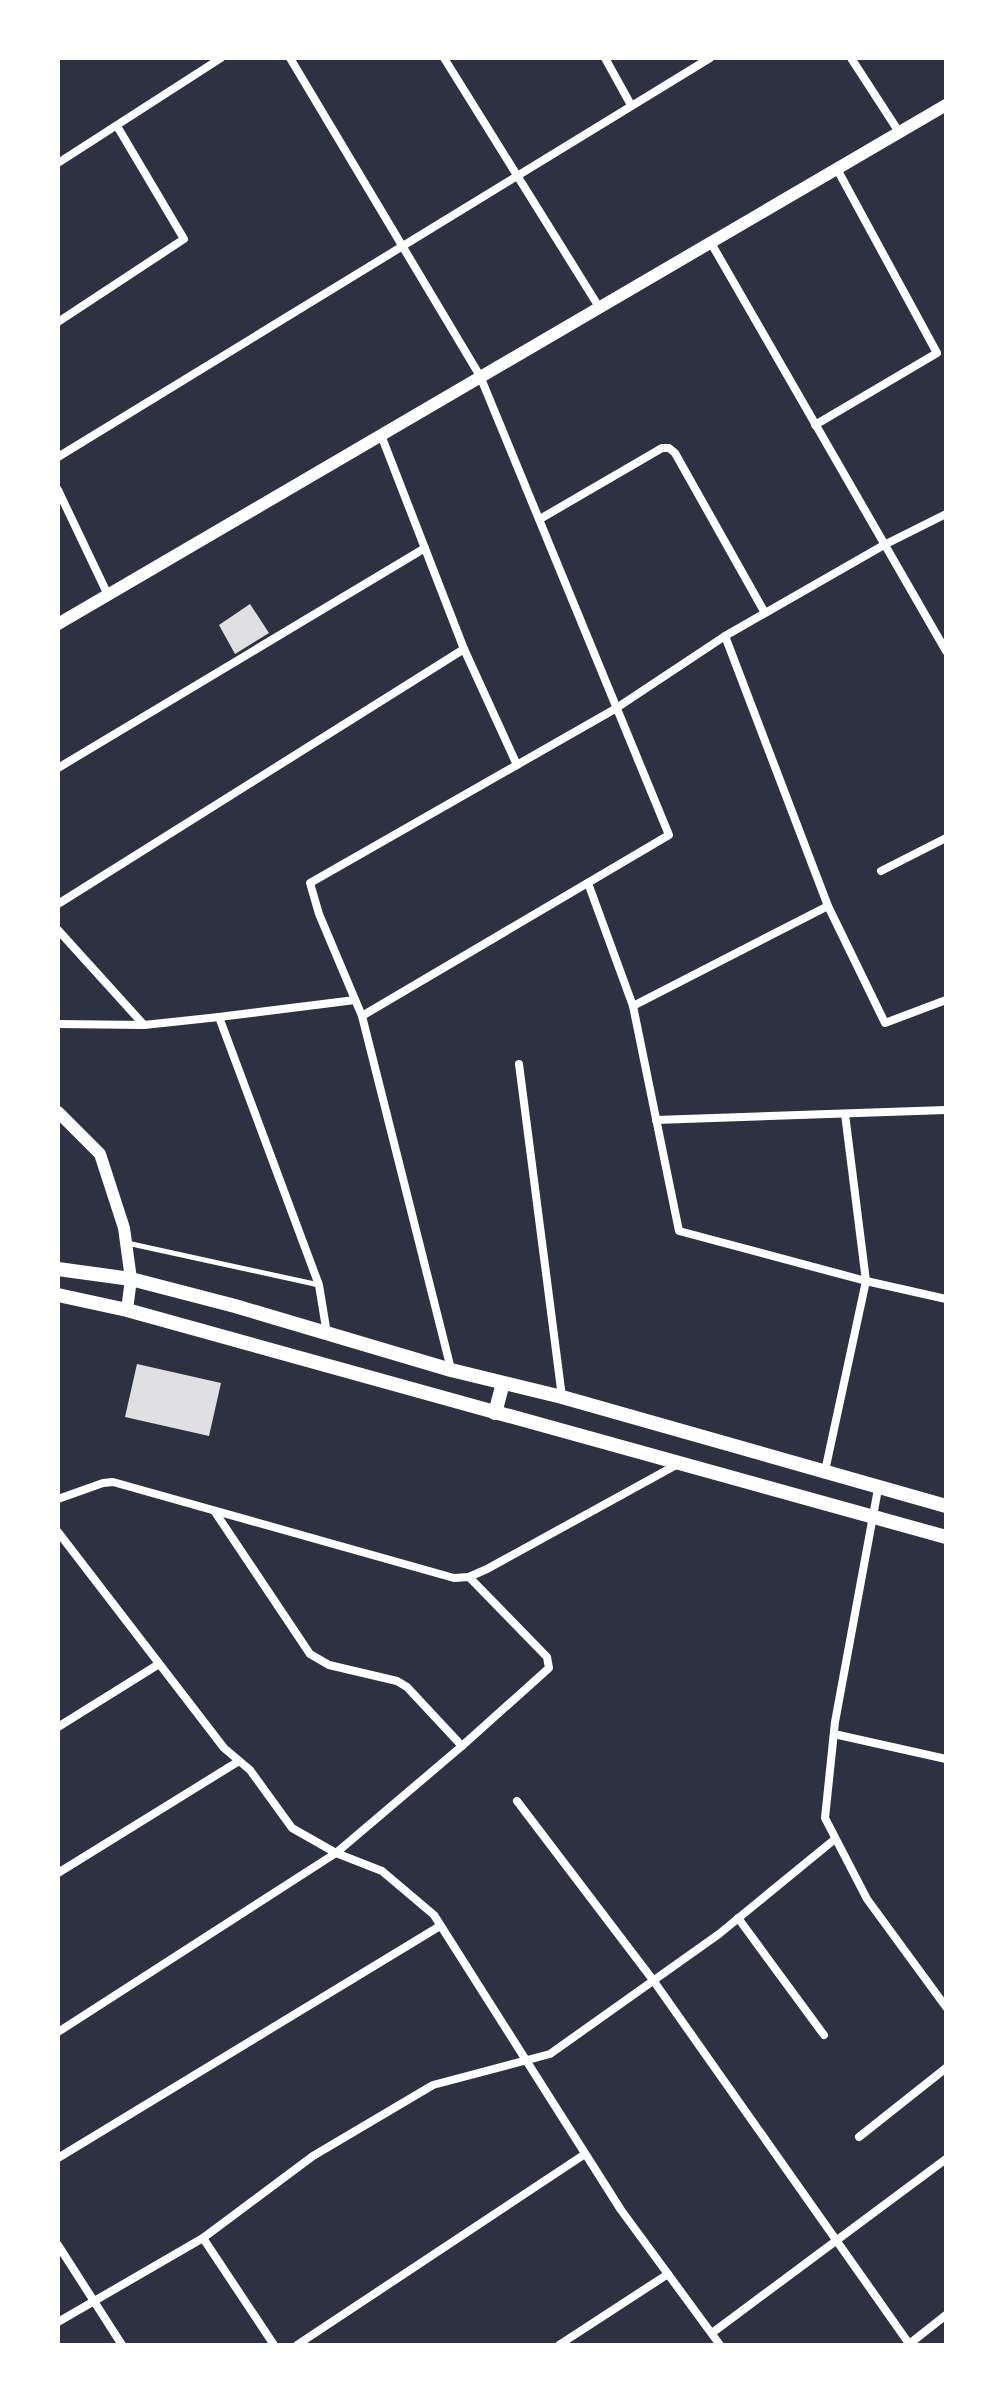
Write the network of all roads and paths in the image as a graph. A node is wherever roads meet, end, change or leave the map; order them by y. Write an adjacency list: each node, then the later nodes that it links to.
1 (221, 58): 9 (street)
2 (290, 58): 15 (street)
3 (444, 58): 13 (street)
4 (605, 58): 7 (street)
5 (710, 58): 7 (street)
6 (851, 58): 10 (street)
7 (631, 105): 13 (street)
8 (946, 105): 10 (street)
9 (117, 126): 11 (street); 17 (street)
10 (899, 132): 12 (street)
11 (58, 163)
12 (837, 169): 14 (street); 19 (street)
13 (515, 176): 15 (street); 16 (street)
14 (711, 243): 16 (street); 19 (street)
15 (404, 247): 18 (street); 21 (street)
16 (599, 307): 18 (street)
17 (58, 322)
18 (480, 376): 20 (street); 24 (street)
19 (815, 425): 25 (street)
20 (381, 435): 26 (street); 27 (street)
21 (58, 457)
22 (58, 490): 27 (street)
23 (946, 514): 25 (street)
24 (540, 519): 28 (street); 33 (street)
25 (884, 545): 28 (street); 32 (street)
26 (425, 548): 31 (street); 35 (street)
27 (108, 595): 29 (street)
28 (765, 613): 30 (street)
29 (58, 624)
30 (725, 636): 33 (street); 40 (street)
31 (464, 649): 34 (street); 39 (street)
32 (946, 651)
33 (615, 709): 34 (street); 38 (street)
34 (517, 765): 42 (street)
35 (58, 768)
36 (946, 838): 37 (street)
37 (881, 871)
38 (588, 883): 44 (street); 45 (street)
39 (58, 904)
40 (828, 906): 43 (street); 44 (street)
41 (58, 930): 48 (street)
42 (355, 1000): 45 (street); 46 (street)
43 (946, 1000)
44 (633, 1006): 53 (street)
45 (362, 1016): 63 (street)
46 (219, 1017): 48 (street); 58 (street)
47 (58, 1024): 48 (street)
48 (144, 1025)
49 (519, 1064): 65 (street)
50 (946, 1110): 52 (street)
51 (58, 1112): 54 (street)
52 (845, 1114): 53 (street); 57 (street)
53 (656, 1120): 57 (street)
54 (126, 1243): 56 (street); 58 (lane)
55 (58, 1269): 56 (main road)
56 (131, 1279): 61 (street); 62 (main road)
57 (866, 1281): 60 (street); 68 (street)
58 (319, 1285): 62 (street)
59 (58, 1295): 61 (main road)
60 (946, 1299)
61 (127, 1310): 66 (main road)
62 (327, 1334): 63 (main road)
63 (451, 1370): 64 (main road)
64 (503, 1383): 65 (main road); 66 (main road)
65 (562, 1397): 68 (main road)
66 (495, 1413): 67 (main road)
67 (678, 1464): 73 (main road); 76 (street)
68 (825, 1471): 69 (main road)
69 (878, 1489): 71 (main road); 73 (street)
70 (58, 1499): 72 (street)
71 (946, 1506)
72 (215, 1511): 76 (street); 80 (street)
73 (873, 1518): 75 (main road); 79 (street)
74 (58, 1532): 77 (street)
75 (946, 1537)
76 (469, 1577): 80 (street)
77 (159, 1664): 78 (street); 82 (street)
78 (58, 1727)
79 (834, 1734): 81 (street); 84 (street)
80 (462, 1746): 85 (street)
81 (946, 1759)
82 (239, 1761): 85 (street); 86 (street)
83 (517, 1801): 89 (street)
84 (835, 1839): 87 (street); 90 (street)
85 (336, 1853): 88 (street); 91 (street)
86 (58, 1873)
87 (738, 1918): 89 (street); 92 (street)
88 (440, 1926): 93 (street); 97 (street)
89 (653, 1980): 93 (street); 100 (street)
90 (946, 2007)
91 (58, 2032)
92 (824, 2035)
93 (526, 2060): 96 (street); 99 (street)
94 (946, 2068): 95 (street)
95 (859, 2137)
96 (585, 2154): 102 (street); 109 (street)
97 (58, 2158)
98 (946, 2159): 100 (street)
99 (203, 2238): 103 (street); 108 (street)
100 (837, 2241): 106 (street); 112 (street)
101 (58, 2245): 103 (street)
102 (668, 2274): 106 (street); 110 (street)
103 (94, 2301): 105 (street); 107 (street)
104 (946, 2315): 112 (street)
105 (58, 2322)
106 (712, 2333): 111 (street)
107 (122, 2345)
108 (274, 2345)
109 (297, 2345)
110 (559, 2345)
111 (720, 2345)
112 (909, 2345)

